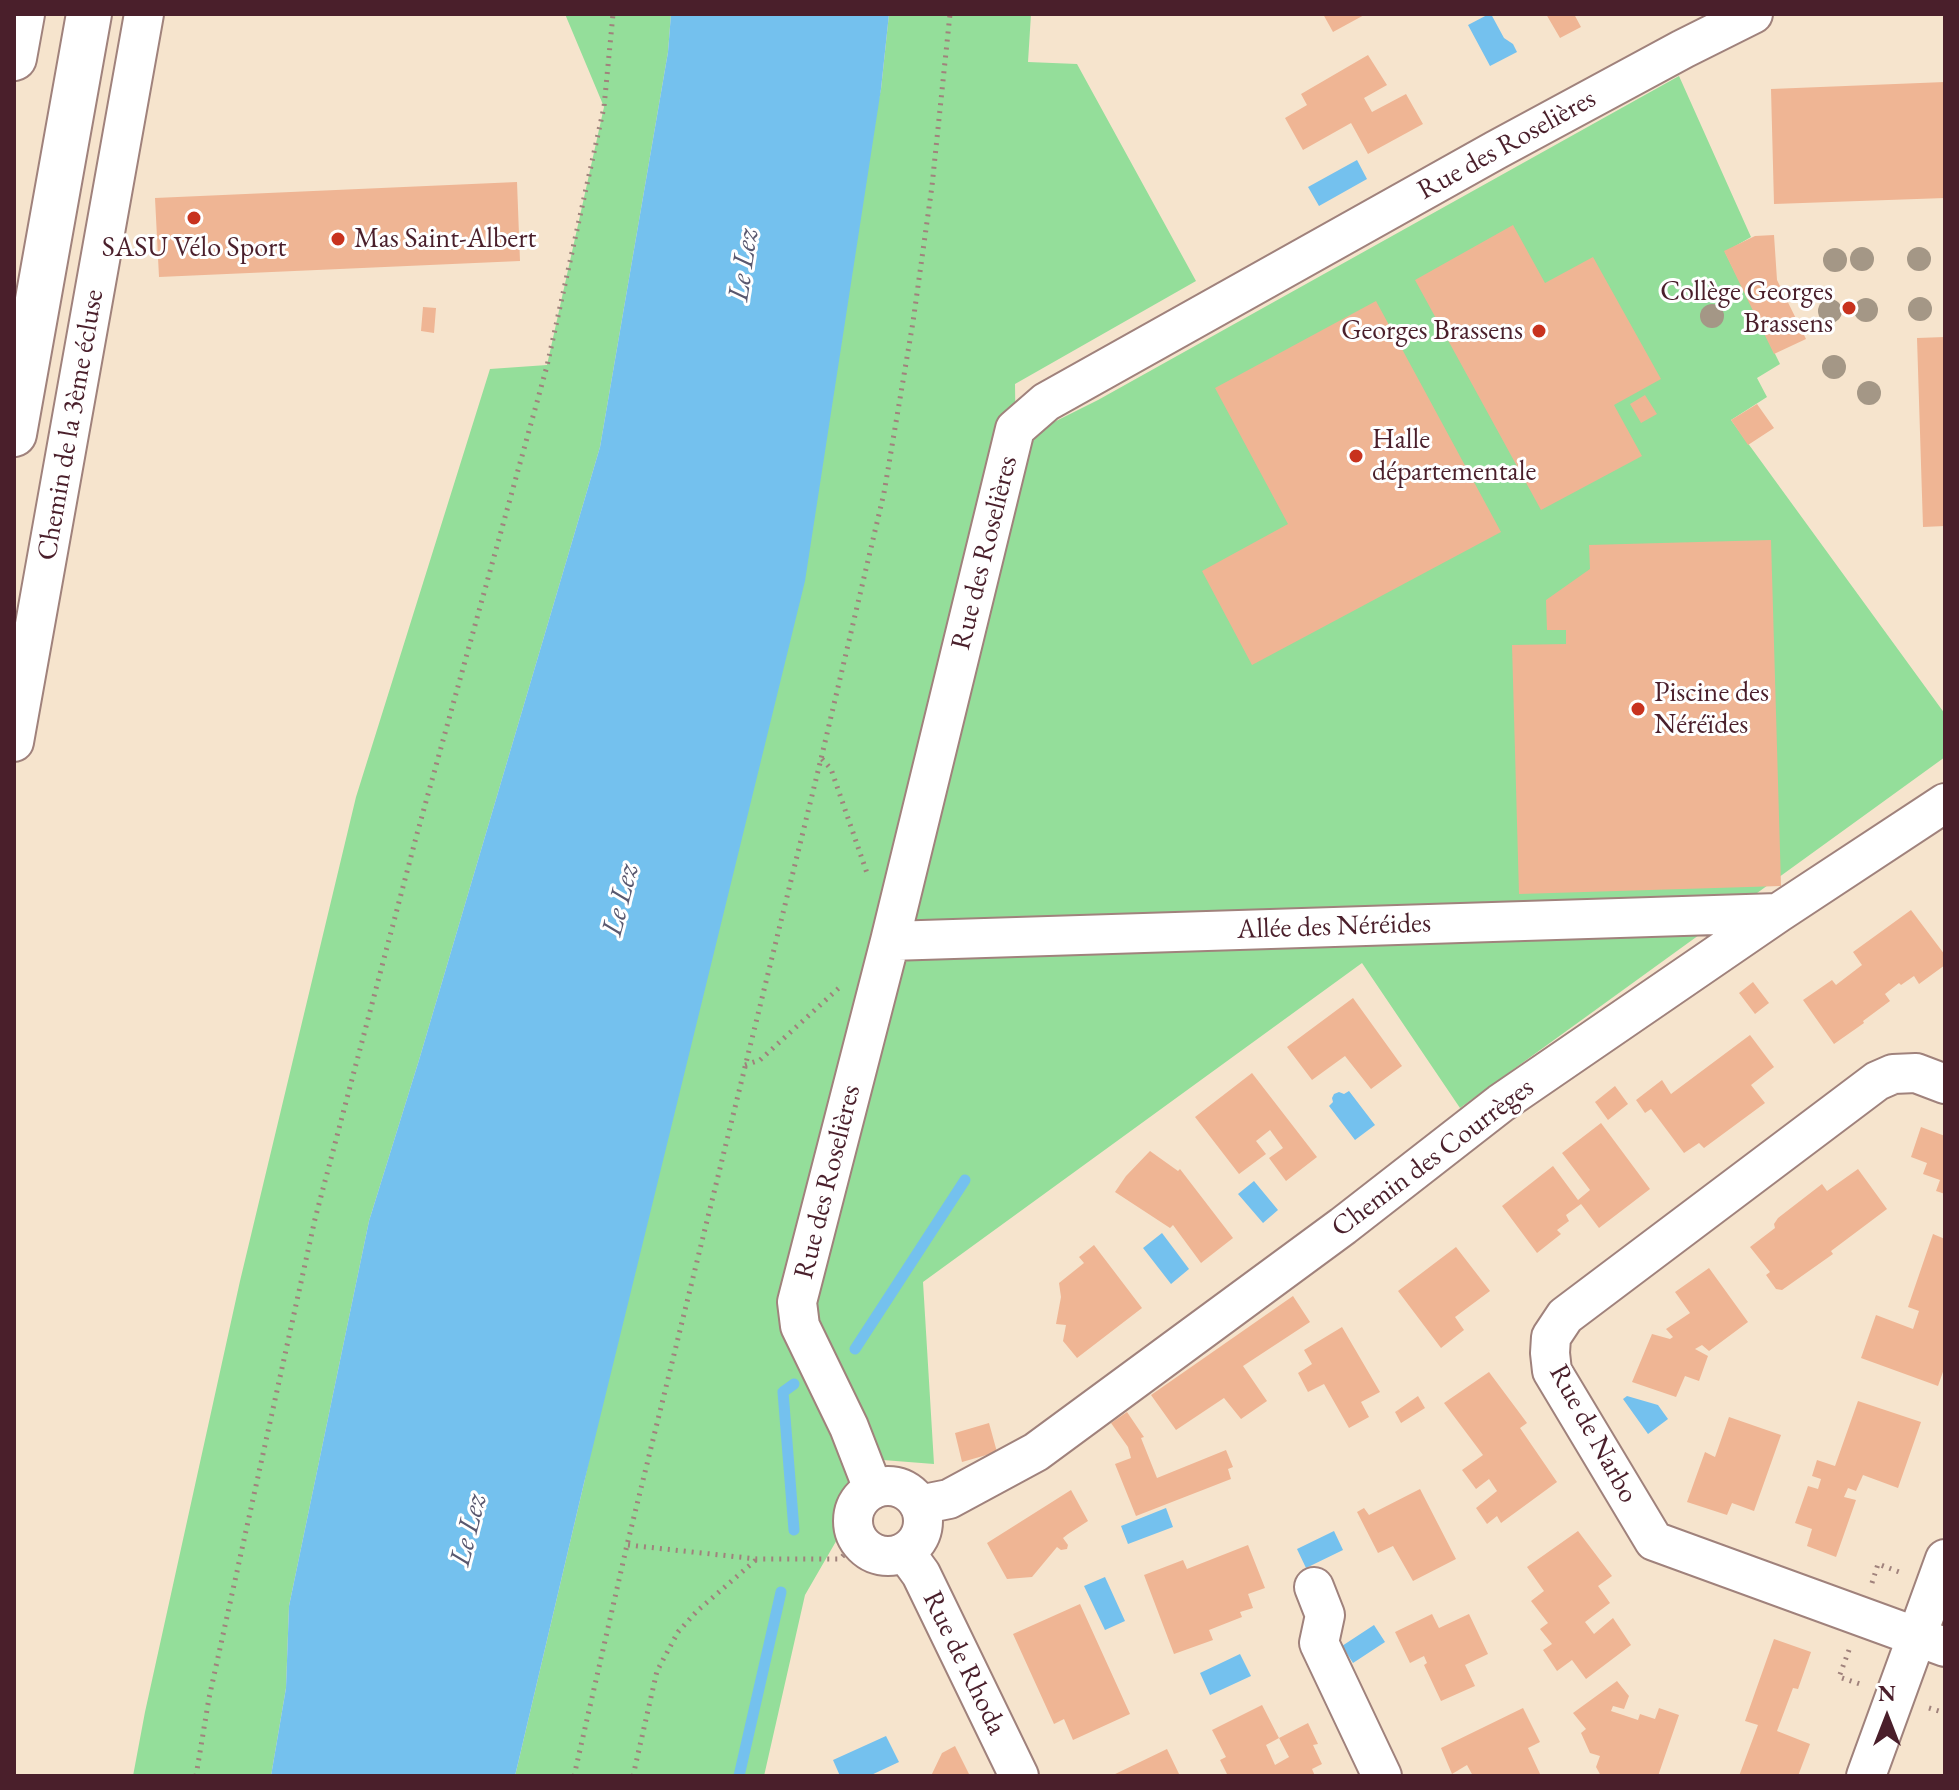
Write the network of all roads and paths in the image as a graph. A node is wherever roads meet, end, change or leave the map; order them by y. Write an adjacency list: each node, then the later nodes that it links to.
1 (22, 14): 7 (main road)
2 (89, 14): 8 (main road)
3 (144, 14): 9 (street, Chemin de la 3ème écluse)
4 (613, 14): 27 (path)
5 (950, 14): 10 (path)
6 (1753, 14): 14 (street, Rue des Roselières)
7 (14, 58)
8 (14, 434)
9 (14, 742)
10 (821, 759): 12 (path); 16 (path)
11 (1945, 803): 13 (street, Chemin des Courrèges)
12 (870, 884)
13 (1778, 913): 14 (street, Allée des Néréides); 19 (street, Chemin des Courrèges)
14 (890, 941): 18 (street, Rue des Roselières)
15 (847, 981): 16 (path)
16 (745, 1065): 21 (path)
17 (1945, 1084): 26 (street, Rue de Narbo)
18 (872, 1490): 19 (street); 20 (street)
19 (919, 1505): 22 (street)
20 (858, 1540): 22 (street); 23 (path)
21 (627, 1545): 23 (path); 28 (path)
22 (905, 1552): 30 (street, Rue de Rhoda)
23 (757, 1559): 29 (path)
24 (1945, 1559): 26 (street)
25 (1314, 1587): 31 (street)
26 (1930, 1642): 32 (street)
27 (196, 1776)
28 (574, 1776)
29 (633, 1776)
30 (1019, 1776)
31 (1382, 1776)
32 (1866, 1776)

